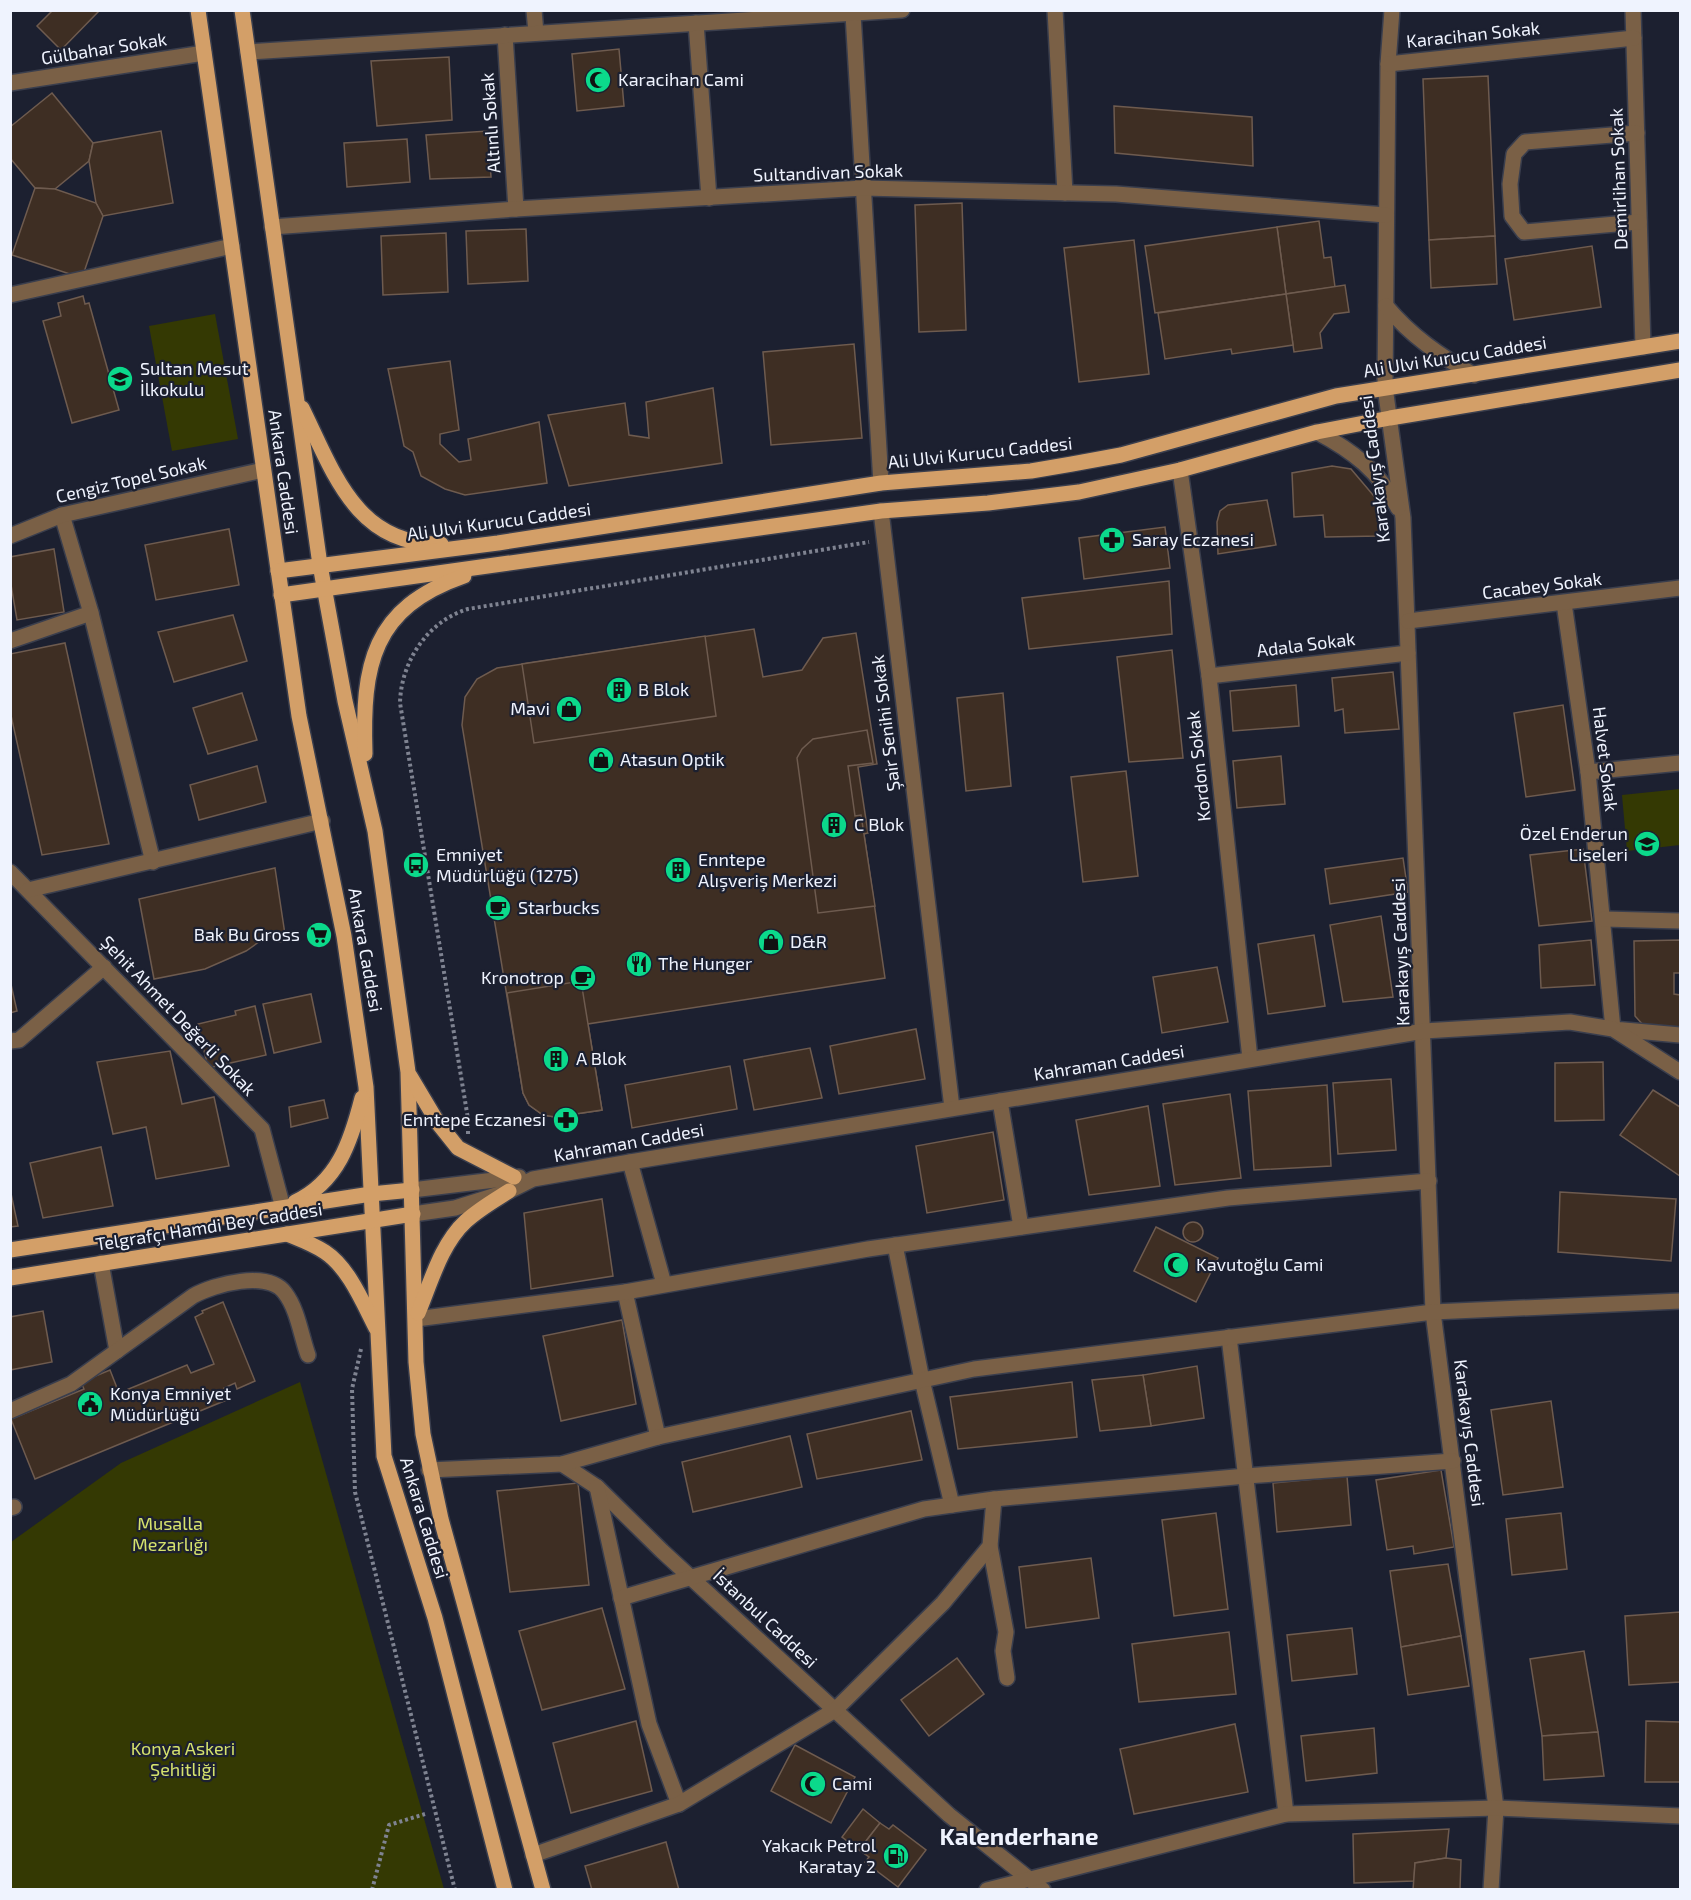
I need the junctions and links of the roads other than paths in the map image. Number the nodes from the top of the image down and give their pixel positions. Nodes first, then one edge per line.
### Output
1 (198, 10) edge
2 (242, 10) edge
3 (534, 10) edge
4 (902, 10) edge
5 (1055, 10) edge
6 (1392, 10) edge
7 (1633, 10) edge
8 (853, 14) junction
9 (702, 19) edge
10 (536, 33) junction
11 (505, 35) junction
12 (1634, 38) junction
13 (248, 52) junction
14 (204, 53) junction
15 (1388, 64) junction
16 (10, 83) edge
17 (1637, 133) junction
18 (863, 188) junction
19 (1065, 193) junction
20 (709, 198) junction
21 (516, 208) junction
22 (1386, 215) junction
23 (1640, 222) junction
24 (272, 227) junction
25 (232, 246) junction
26 (10, 295) edge
27 (1386, 306) junction
28 (1680, 341) edge
29 (1643, 347) junction
30 (1680, 370) edge
31 (1474, 375) junction
32 (1385, 387) junction
33 (296, 394) junction
34 (1390, 418) junction
35 (1317, 432) junction
36 (263, 470) junction
37 (1180, 470) junction
38 (881, 483) junction
39 (881, 512) junction
40 (62, 515) junction
41 (1403, 518) junction
42 (10, 536) edge
43 (498, 543) junction
44 (320, 565) junction
45 (494, 566) junction
46 (278, 571) junction
47 (1680, 588) edge
48 (324, 589) junction
49 (280, 595) junction
50 (1564, 603) junction
51 (91, 613) junction
52 (1408, 621) junction
53 (10, 640) edge
54 (1408, 653) junction
55 (1209, 676) junction
56 (1680, 763) edge
57 (1588, 772) junction
58 (322, 821) junction
59 (375, 831) junction
60 (153, 862) junction
61 (10, 872) edge
62 (28, 890) junction
63 (1604, 919) junction
64 (1680, 921) edge
65 (104, 967) junction
66 (1612, 1029) junction
67 (1424, 1031) junction
68 (1680, 1035) edge
69 (10, 1041) edge
70 (1251, 1059) junction
71 (408, 1072) junction
72 (1680, 1072) edge
73 (366, 1087) junction
74 (1000, 1101) junction
75 (952, 1108) junction
76 (630, 1161) junction
77 (1429, 1181) junction
78 (512, 1184) junction
79 (412, 1190) junction
80 (370, 1194) junction
81 (283, 1208) junction
82 (413, 1214) junction
83 (373, 1221) junction
84 (1021, 1227) junction
85 (287, 1234) junction
86 (896, 1245) junction
87 (10, 1250) edge
88 (101, 1263) junction
89 (10, 1278) edge
90 (664, 1284) junction
91 (625, 1292) junction
92 (1680, 1301) edge
93 (1433, 1312) junction
94 (416, 1319) junction
95 (378, 1332) junction
96 (1229, 1337) junction
97 (117, 1351) junction
98 (308, 1355) dead end
99 (922, 1380) junction
100 (10, 1411) edge
101 (657, 1437) junction
102 (1453, 1461) junction
103 (562, 1464) junction
104 (429, 1470) junction
105 (1246, 1476) junction
106 (597, 1487) junction
107 (994, 1499) junction
108 (952, 1505) junction
109 (990, 1546) junction
110 (692, 1578) junction
111 (621, 1598) junction
112 (1007, 1678) dead end
113 (835, 1710) junction
114 (679, 1804) junction
115 (1496, 1808) junction
116 (1286, 1814) junction
117 (1680, 1816) edge
118 (533, 1855) junction
119 (1029, 1879) junction
120 (505, 1890) edge
121 (543, 1890) edge
122 (987, 1890) edge
123 (1043, 1890) edge
124 (1491, 1890) edge

1 - 14 main road, Ankara Caddesi
2 - 13 main road, Ankara Caddesi
3 - 10 street
4 - 8 street
5 - 19 street
6 - 15 street, Karakayış Caddesi
7 - 12 street, Demirlihan Sokak
8 - 9 street
8 - 18 street
9 - 10 street
9 - 20 street
10 - 11 street
11 - 13 street
11 - 21 street, Altınlı Sokak
12 - 15 street, Karacihan Sokak
12 - 17 street, Demirlihan Sokak
13 - 24 main road, Ankara Caddesi
14 - 16 street, Gülbahar Sokak
14 - 25 main road, Ankara Caddesi
15 - 22 street, Karakayış Caddesi
17 - 23 street, Demirlihan Sokak
17 - 23 street
18 - 19 street, Sultandivan Sokak
18 - 20 street, Sultandivan Sokak
18 - 38 street
19 - 22 street, Sultandivan Sokak
20 - 21 street, Sultandivan Sokak
21 - 24 street, Sultandivan Sokak
22 - 27 street, Karakayış Caddesi
23 - 29 street, Demirlihan Sokak
24 - 33 main road, Ankara Caddesi
25 - 26 street
25 - 36 main road, Ankara Caddesi
27 - 31 street
27 - 32 street, Karakayış Caddesi
28 - 29 main road, Ali Ulvi Kurucu Caddesi
29 - 31 main road, Ali Ulvi Kurucu Caddesi
30 - 34 main road
31 - 32 main road, Ali Ulvi Kurucu Caddesi
32 - 34 street, Karakayış Caddesi
32 - 38 main road, Ali Ulvi Kurucu Caddesi
33 - 43 main road
33 - 44 main road, Ankara Caddesi
34 - 35 main road
34 - 41 street, Karakayış Caddesi
35 - 37 main road
35 - 41 street
36 - 40 street, Cengiz Topel Sokak
36 - 46 main road, Ankara Caddesi
37 - 39 main road
37 - 55 street, Kordon Sokak
38 - 43 main road, Ali Ulvi Kurucu Caddesi
39 - 45 main road
39 - 75 street, Şair Senihi Sokak
40 - 42 street, Cengiz Topel Sokak
40 - 51 street
41 - 52 street, Karakayış Caddesi
43 - 44 main road, Ali Ulvi Kurucu Caddesi
44 - 46 main road, Ali Ulvi Kurucu Caddesi
44 - 48 main road, Ankara Caddesi
45 - 48 main road
45 - 59 main road
46 - 49 main road, Ankara Caddesi
47 - 50 street, Cacabey Sokak
48 - 49 main road
48 - 59 main road, Ankara Caddesi
49 - 58 main road, Ankara Caddesi
50 - 52 street, Cacabey Sokak
50 - 57 street, Halvet Sokak
51 - 53 street
51 - 60 street
52 - 54 street, Karakayış Caddesi
54 - 55 street, Adala Sokak
54 - 67 street, Karakayış Caddesi
55 - 70 street, Kordon Sokak
56 - 57 street
57 - 63 street, Halvet Sokak
58 - 60 street
58 - 73 main road, Ankara Caddesi
59 - 71 main road, Ankara Caddesi
60 - 62 street
61 - 62 street, Şehit Ahmet Değerli Sokak
62 - 65 street, Şehit Ahmet Değerli Sokak
63 - 64 street
63 - 66 street, Halvet Sokak
65 - 69 street
65 - 81 street, Şehit Ahmet Değerli Sokak
66 - 67 street, Kahraman Caddesi
66 - 68 street
66 - 72 street, Kahraman Caddesi
67 - 70 street, Kahraman Caddesi
67 - 77 street, Karakayış Caddesi
70 - 74 street, Kahraman Caddesi
71 - 78 main road
71 - 79 main road, Ankara Caddesi
73 - 80 main road, Ankara Caddesi
73 - 81 main road
74 - 75 street, Kahraman Caddesi
74 - 84 street
75 - 76 street, Kahraman Caddesi
76 - 78 street, Kahraman Caddesi
76 - 90 street
77 - 84 street
77 - 93 street, Karakayış Caddesi
78 - 79 street, Kahraman Caddesi
78 - 82 street, Kahraman Caddesi
78 - 94 main road
79 - 80 main road, Telgrafçı Hamdi Bey Caddesi
79 - 82 main road, Ankara Caddesi
80 - 81 main road, Telgrafçı Hamdi Bey Caddesi
80 - 83 main road, Ankara Caddesi
81 - 87 main road, Telgrafçı Hamdi Bey Caddesi
82 - 83 main road, Telgrafçı Hamdi Bey Caddesi
82 - 94 main road, Ankara Caddesi
83 - 85 main road, Telgrafçı Hamdi Bey Caddesi
83 - 95 main road, Ankara Caddesi
84 - 86 street
85 - 88 main road, Telgrafçı Hamdi Bey Caddesi
85 - 95 main road
86 - 90 street
86 - 99 street
88 - 89 main road, Telgrafçı Hamdi Bey Caddesi
88 - 97 street
90 - 91 street
91 - 94 street
91 - 101 street
92 - 93 street
93 - 96 street
93 - 102 street, Karakayış Caddesi
94 - 104 main road, Ankara Caddesi
95 - 120 main road, Ankara Caddesi
96 - 99 street
96 - 105 street
97 - 98 street
97 - 100 street
99 - 101 street
99 - 108 street
101 - 103 street
102 - 105 street
102 - 115 street, Karakayış Caddesi
103 - 104 street
103 - 106 street, İstanbul Caddesi
104 - 118 main road, Ankara Caddesi
105 - 107 street
105 - 116 street
106 - 110 street, İstanbul Caddesi
106 - 111 street
107 - 108 street
107 - 109 street
108 - 110 street
109 - 112 street
109 - 113 street
110 - 111 street
110 - 113 street, İstanbul Caddesi
111 - 114 street
113 - 114 street
113 - 119 street, İstanbul Caddesi
114 - 118 street
115 - 116 street
115 - 117 street
115 - 124 street, Karakayış Caddesi
116 - 119 street
118 - 121 main road, Ankara Caddesi
119 - 122 street
119 - 123 street, İstanbul Caddesi

